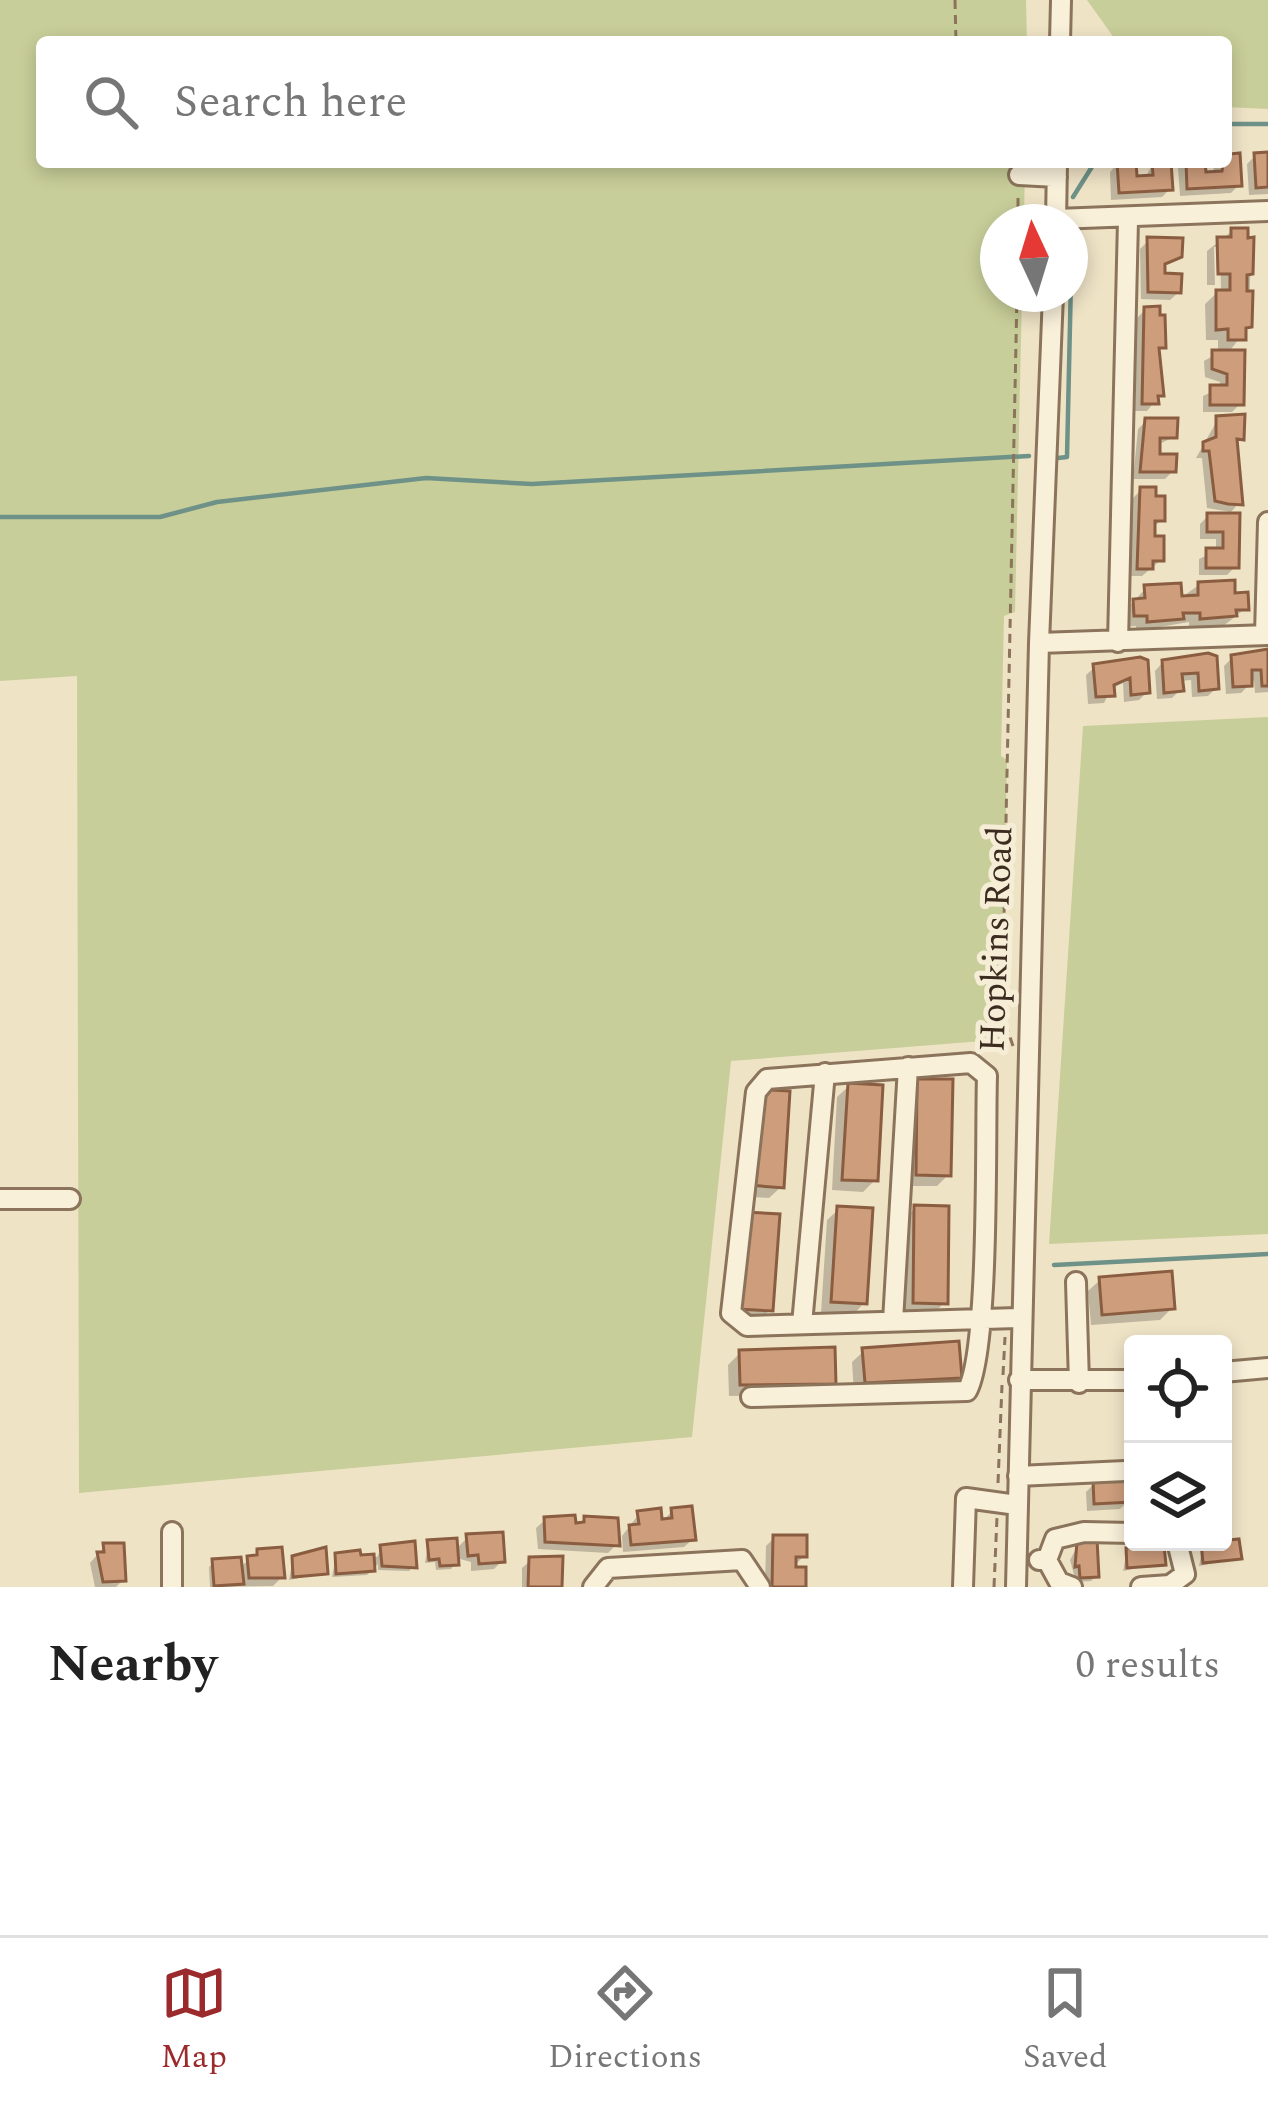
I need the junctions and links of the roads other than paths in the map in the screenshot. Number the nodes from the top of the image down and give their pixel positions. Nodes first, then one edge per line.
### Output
1 (1061, 0) edge
2 (1060, 36) edge
3 (1057, 170) edge
4 (1019, 175) dead end
5 (1056, 204) edge
6 (1268, 211) edge
7 (1088, 220) edge
8 (1128, 220) junction
9 (1052, 312) edge
10 (1268, 522) edge
11 (1267, 635) edge
12 (1118, 642) junction
13 (1039, 644) junction
14 (908, 1067) junction
15 (825, 1073) junction
16 (984, 1190) junction
17 (1023, 1191) junction
18 (0, 1199) edge
19 (70, 1199) dead end
20 (1076, 1282) dead end
21 (1013, 1318) junction
22 (978, 1319) junction
23 (893, 1321) junction
24 (802, 1324) junction
25 (1268, 1368) edge
26 (1232, 1371) edge
27 (1019, 1380) junction
28 (1124, 1381) edge
29 (1079, 1383) junction
30 (752, 1397) dead end
31 (1124, 1471) edge
32 (1018, 1476) junction
33 (1004, 1504) junction
34 (172, 1532) dead end
35 (1124, 1533) edge
36 (1179, 1551) edge
37 (1016, 1559) junction
38 (1047, 1560) junction
39 (1169, 1585) edge
40 (172, 1587) edge
41 (592, 1587) edge
42 (760, 1587) edge
43 (963, 1587) edge
44 (1016, 1587) edge
45 (1072, 1587) edge
46 (1141, 1587) edge

1 - 2 street
3 - 4 street
3 - 5 street
6 - 8 street
7 - 8 street
8 - 12 street
9 - 13 street, Hopkins Road
10 - 11 street
11 - 12 street
12 - 13 street
13 - 17 street, Hopkins Road
14 - 15 street
14 - 16 street
14 - 23 street
15 - 24 street
15 - 24 street
16 - 17 street
16 - 22 street
17 - 21 street, Hopkins Road
18 - 19 street
20 - 29 street
21 - 22 street
21 - 27 street, Hopkins Road
22 - 23 street
22 - 30 street
23 - 24 street
25 - 26 street
27 - 29 street
27 - 32 street, Hopkins Road
28 - 29 street
31 - 32 street
32 - 33 street, Hopkins Road
33 - 37 street, Hopkins Road
33 - 43 street
34 - 40 street
35 - 38 street
36 - 39 street
37 - 38 street
37 - 44 street, Hopkins Road
38 - 45 street
39 - 46 street
41 - 42 street

